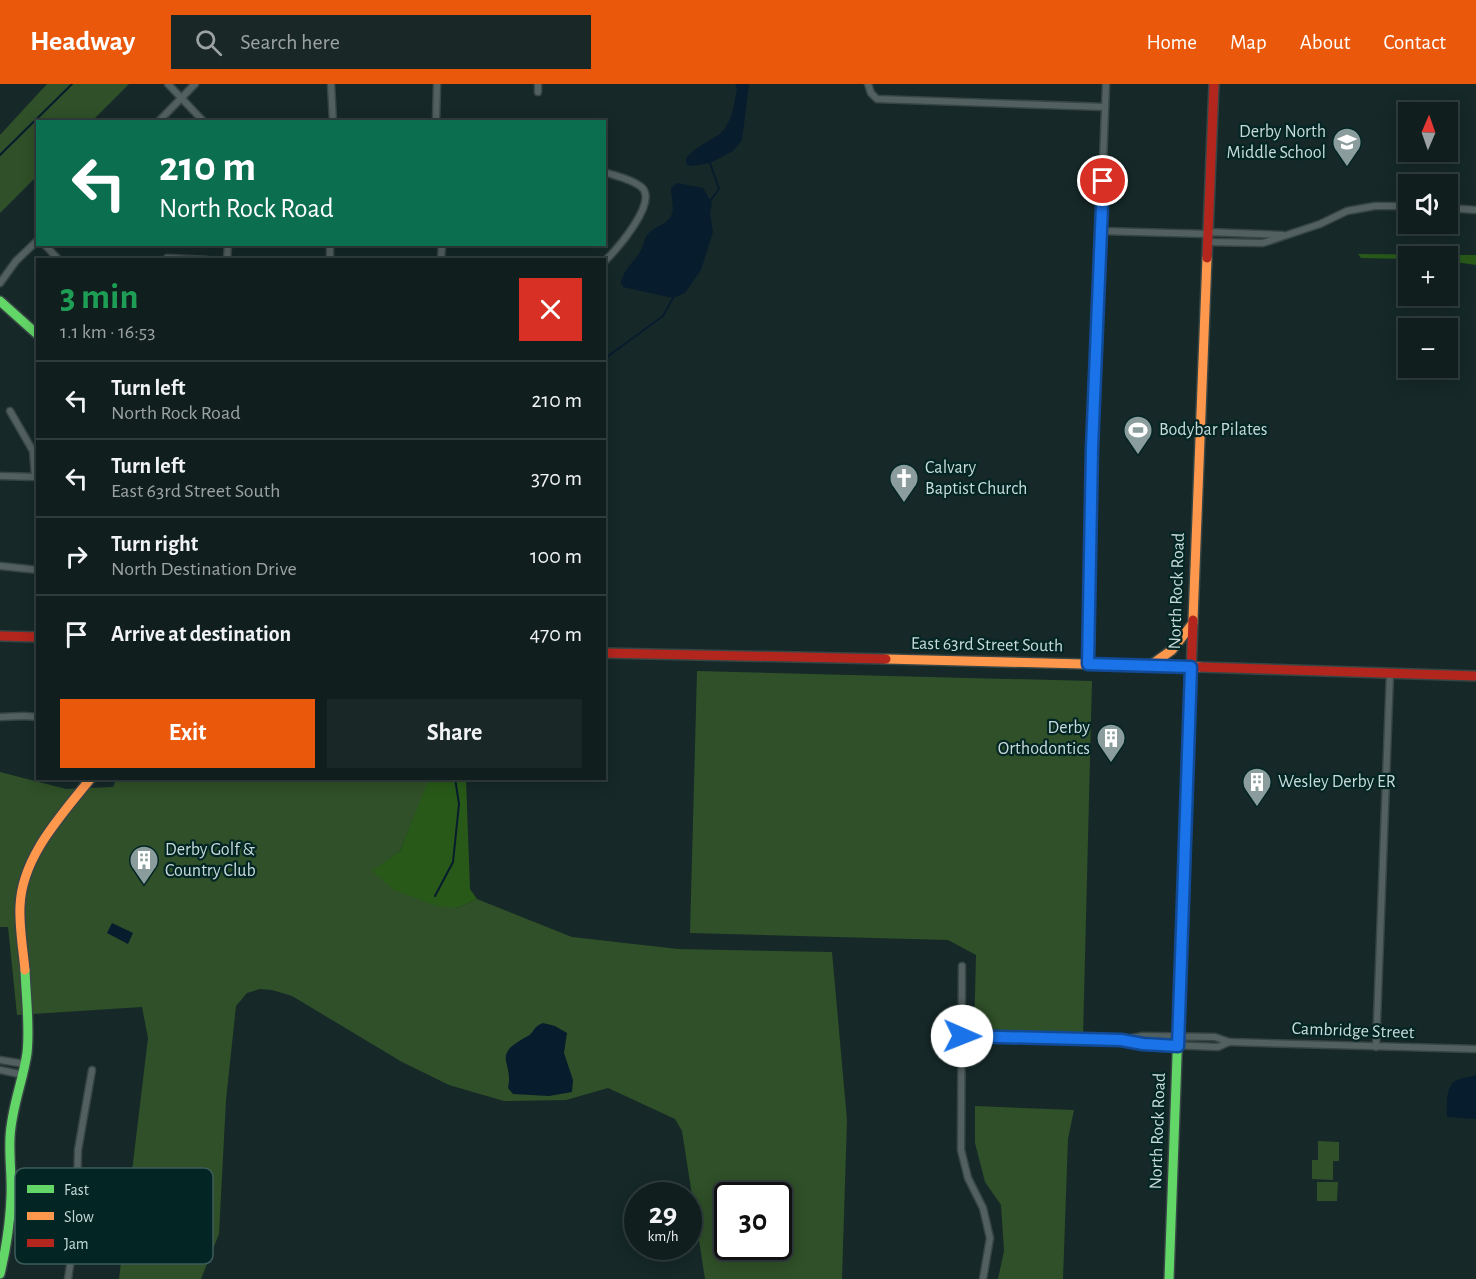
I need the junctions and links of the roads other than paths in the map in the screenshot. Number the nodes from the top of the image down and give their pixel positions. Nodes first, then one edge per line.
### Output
1 (168, 84) edge
2 (195, 84) edge
3 (331, 84) edge
4 (437, 84) edge
5 (538, 84) edge
6 (868, 84) edge
7 (1106, 84) edge
8 (1214, 84) edge
9 (538, 92) dead end
10 (181, 98) junction
11 (1105, 107) junction
12 (160, 120) edge
13 (202, 120) edge
14 (333, 120) edge
15 (436, 120) edge
16 (606, 173) edge
17 (1398, 206) edge
18 (1458, 209) edge
19 (1476, 210) edge
20 (1101, 231) junction
21 (1208, 236) junction
22 (36, 242) edge
23 (46, 246) edge
24 (57, 258) edge
25 (606, 260) edge
26 (0, 283) edge
27 (0, 301) edge
28 (36, 333) edge
29 (10, 411) dead end
30 (0, 476) edge
31 (36, 477) edge
32 (0, 566) edge
33 (36, 570) edge
34 (1192, 623) junction
35 (0, 636) edge
36 (36, 638) edge
37 (606, 653) edge
38 (1088, 664) junction
39 (1151, 665) junction
40 (1191, 667) junction
41 (1390, 674) junction
42 (1476, 676) edge
43 (0, 717) edge
44 (36, 717) edge
45 (89, 780) edge
46 (962, 966) dead end
47 (962, 1036) junction
48 (1178, 1042) junction
49 (1376, 1047) junction
50 (1476, 1049) edge
51 (0, 1060) edge
52 (25, 1064) junction
53 (0, 1070) edge
54 (92, 1070) dead end
55 (24, 1075) junction
56 (77, 1168) edge
57 (15, 1212) edge
58 (10, 1213) junction
59 (15, 1214) edge
60 (2, 1262) edge
61 (70, 1264) edge
62 (0, 1273) edge
63 (68, 1279) edge
64 (983, 1279) edge
65 (1169, 1279) edge

1 - 10 street
2 - 10 street
3 - 14 street
4 - 15 street
5 - 9 street
6 - 11 street
7 - 11 street
8 - 21 main road, North Rock Road
10 - 12 street
10 - 13 street
11 - 20 street
16 - 25 street
17 - 21 street
18 - 19 street
20 - 21 street
20 - 38 street
21 - 34 main road, North Rock Road
22 - 26 street
23 - 24 street
27 - 28 main road
29 - 31 street
30 - 31 street
32 - 33 street
34 - 39 main road
34 - 40 main road, North Rock Road
35 - 36 main road
37 - 38 main road, East 63rd Street South
38 - 39 main road, East 63rd Street South
39 - 40 main road, East 63rd Street South
40 - 41 main road, East 63rd Street South
40 - 48 main road, North Rock Road
41 - 42 main road, East 63rd Street South
41 - 49 street
43 - 44 street
45 - 52 main road
46 - 47 street
47 - 48 street, Cambridge Street
47 - 64 street
48 - 49 street, Cambridge Street
48 - 65 main road, North Rock Road
49 - 50 street, Cambridge Street
51 - 52 street
52 - 55 main road
53 - 55 street
54 - 56 street
55 - 58 main road
57 - 58 street
58 - 59 street
58 - 60 main road
60 - 62 main road
61 - 63 street

